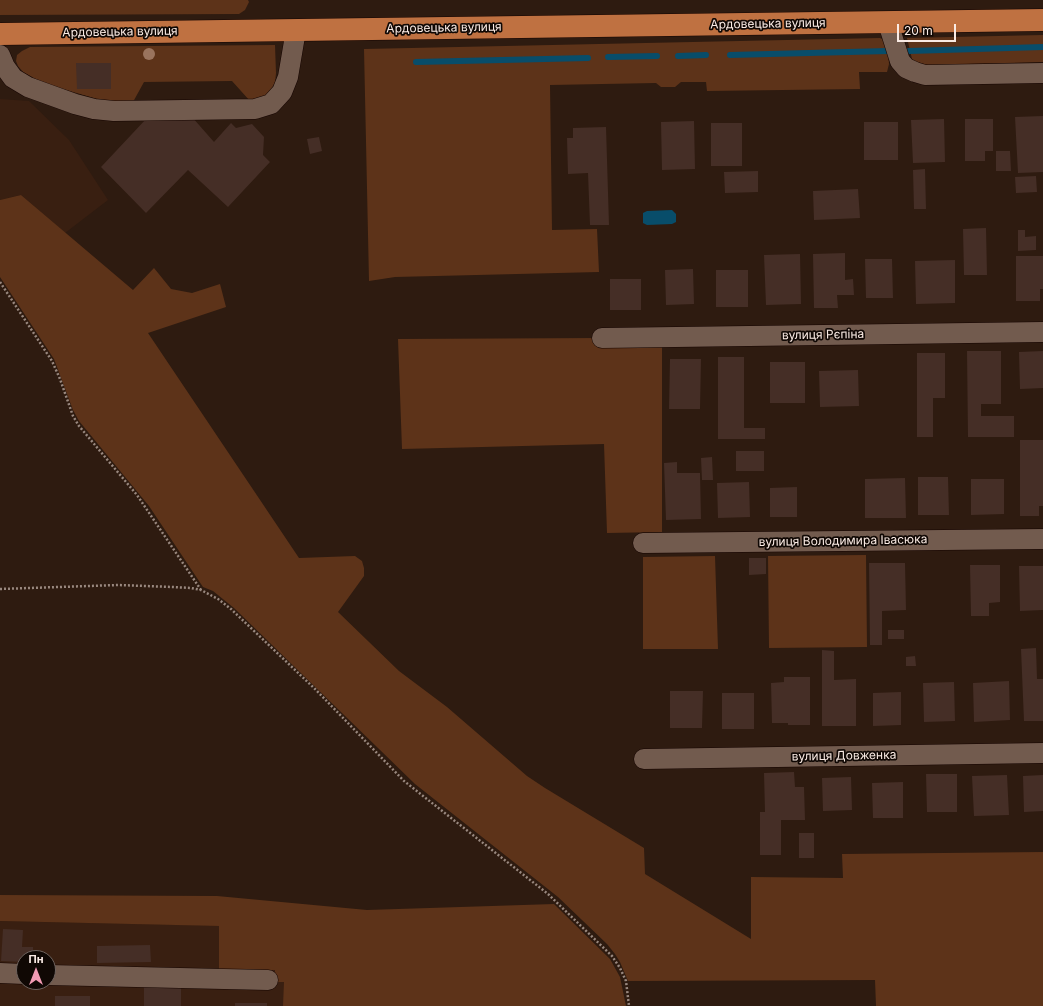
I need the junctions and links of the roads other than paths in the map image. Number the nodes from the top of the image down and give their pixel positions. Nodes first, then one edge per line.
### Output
1 (1043, 20) edge
2 (888, 23) junction
3 (296, 30) junction
4 (0, 34) edge
5 (0, 56) edge
6 (1043, 72) edge
7 (1043, 332) edge
8 (602, 338) dead end
9 (1043, 539) edge
10 (643, 544) dead end
11 (1043, 753) edge
12 (644, 758) dead end
13 (0, 974) edge
14 (16, 974) edge
15 (56, 975) edge
16 (268, 980) dead end

1 - 2 highway, Ардовецька вулиця
2 - 3 highway, Ардовецька вулиця
2 - 6 street
3 - 4 highway, Ардовецька вулиця
3 - 5 street
7 - 8 street, вулиця Рєпіна
9 - 10 street, вулиця Володимира Івасюка
11 - 12 street, вулиця Довженка
13 - 14 street
15 - 16 street

